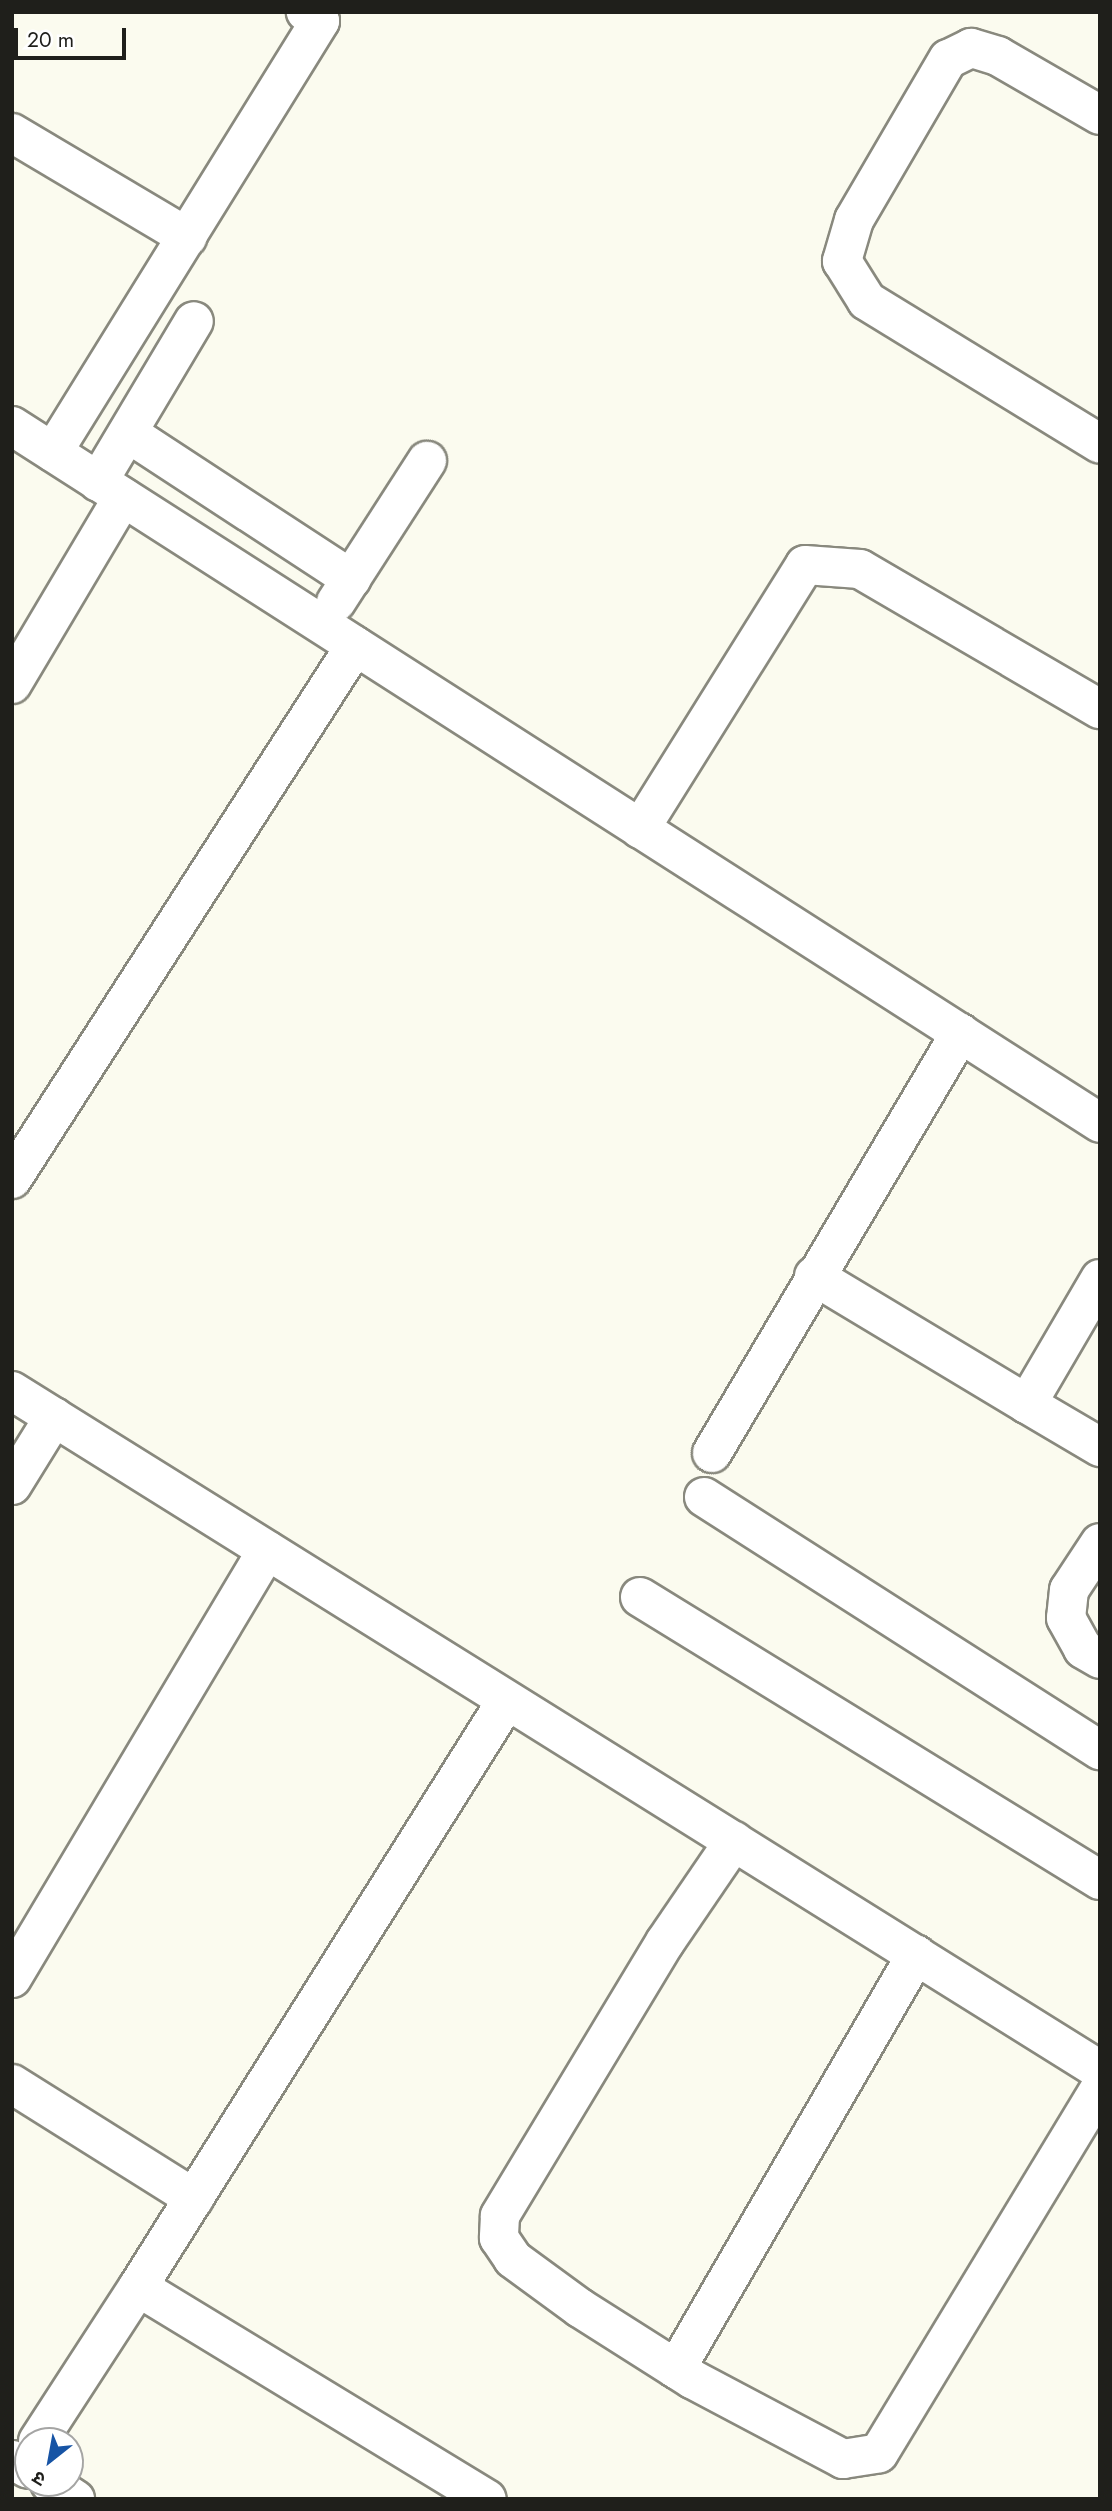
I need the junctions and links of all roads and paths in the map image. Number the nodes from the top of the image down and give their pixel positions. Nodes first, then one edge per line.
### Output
1 (317, 15) edge
2 (1100, 115) edge
3 (12, 133) edge
4 (187, 237) junction
5 (194, 321) dead end
6 (12, 426) edge
7 (128, 432) junction
8 (1100, 444) edge
9 (53, 452) junction
10 (427, 461) dead end
11 (111, 489) junction
12 (351, 579) junction
13 (322, 624) junction
14 (355, 646) junction
15 (12, 684) edge
16 (1100, 709) edge
17 (640, 829) junction
18 (960, 1033) junction
19 (1100, 1123) edge
20 (12, 1179) edge
21 (814, 1276) junction
22 (1100, 1279) edge
23 (12, 1391) edge
24 (1027, 1404) junction
25 (54, 1417) junction
26 (1100, 1447) edge
27 (712, 1452) dead end
28 (12, 1485) edge
29 (704, 1497) dead end
30 (1100, 1543) edge
31 (267, 1550) junction
32 (640, 1597) dead end
33 (1100, 1660) edge
34 (507, 1700) junction
35 (1100, 1750) edge
36 (734, 1842) junction
37 (1100, 1880) edge
38 (916, 1955) junction
39 (12, 1978) edge
40 (1100, 2070) edge
41 (12, 2084) edge
42 (1100, 2088) edge
43 (194, 2198) junction
44 (138, 2287) junction
45 (676, 2369) junction
46 (52, 2427) edge
47 (486, 2499) edge

1 - 4 street
2 - 8 street
3 - 4 street
4 - 9 street
5 - 7 street
6 - 9 street
7 - 11 street
7 - 12 street
9 - 11 street
10 - 12 street
11 - 13 street
11 - 15 street
12 - 13 street
13 - 14 street
14 - 17 street
14 - 20 street
16 - 17 street
17 - 18 street
18 - 19 street
18 - 21 street
21 - 24 street
21 - 27 street
22 - 24 street
23 - 25 street
24 - 26 street
25 - 28 street
25 - 31 street
29 - 35 street
30 - 33 street
31 - 34 street
31 - 39 street
32 - 37 street
34 - 36 street
34 - 43 street
36 - 38 street
36 - 45 street
38 - 40 street
38 - 45 street
41 - 43 street
42 - 45 street
43 - 44 street
44 - 46 street
44 - 47 street

